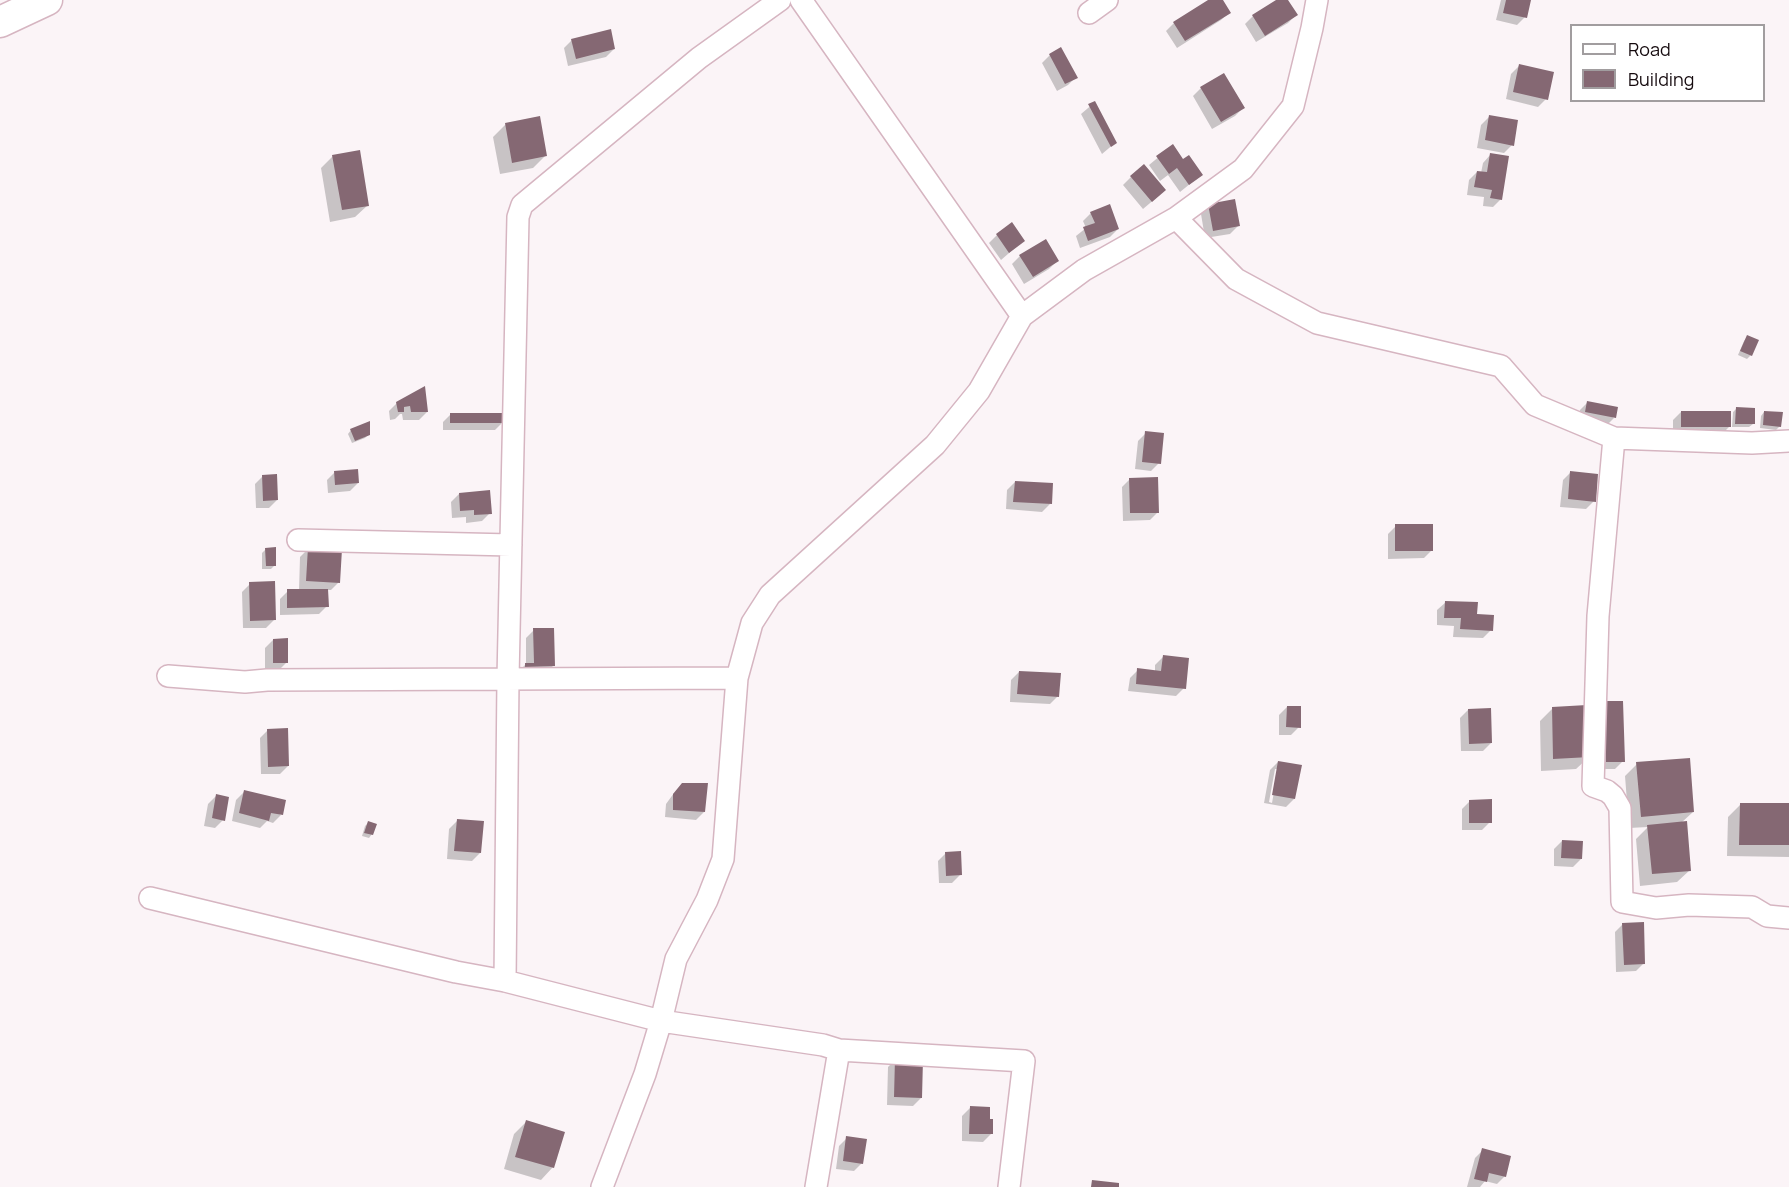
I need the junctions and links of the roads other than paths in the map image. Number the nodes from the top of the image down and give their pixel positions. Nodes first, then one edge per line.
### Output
1 (47, 0) edge
2 (780, 0) edge
3 (801, 0) edge
4 (1107, 0) edge
5 (1317, 0) edge
6 (1089, 13) dead end
7 (0, 22) edge
8 (1176, 218) junction
9 (1022, 316) junction
10 (1614, 438) junction
11 (1789, 441) edge
12 (298, 540) dead end
13 (511, 545) junction
14 (168, 676) dead end
15 (508, 678) junction
16 (737, 678) junction
17 (150, 898) dead end
18 (1789, 918) edge
19 (505, 981) junction
20 (661, 1021) junction
21 (839, 1050) junction
22 (602, 1187) edge
23 (816, 1187) edge
24 (1010, 1187) edge

1 - 7 highway
2 - 13 street
3 - 9 street
4 - 6 street
5 - 8 street
8 - 9 street
8 - 10 street
9 - 16 street
10 - 11 street
10 - 18 street
12 - 13 street
13 - 15 street
14 - 15 street
15 - 16 street
15 - 19 street
16 - 20 street
17 - 19 street
19 - 20 street
20 - 21 street
20 - 22 street
21 - 23 street
21 - 24 street

